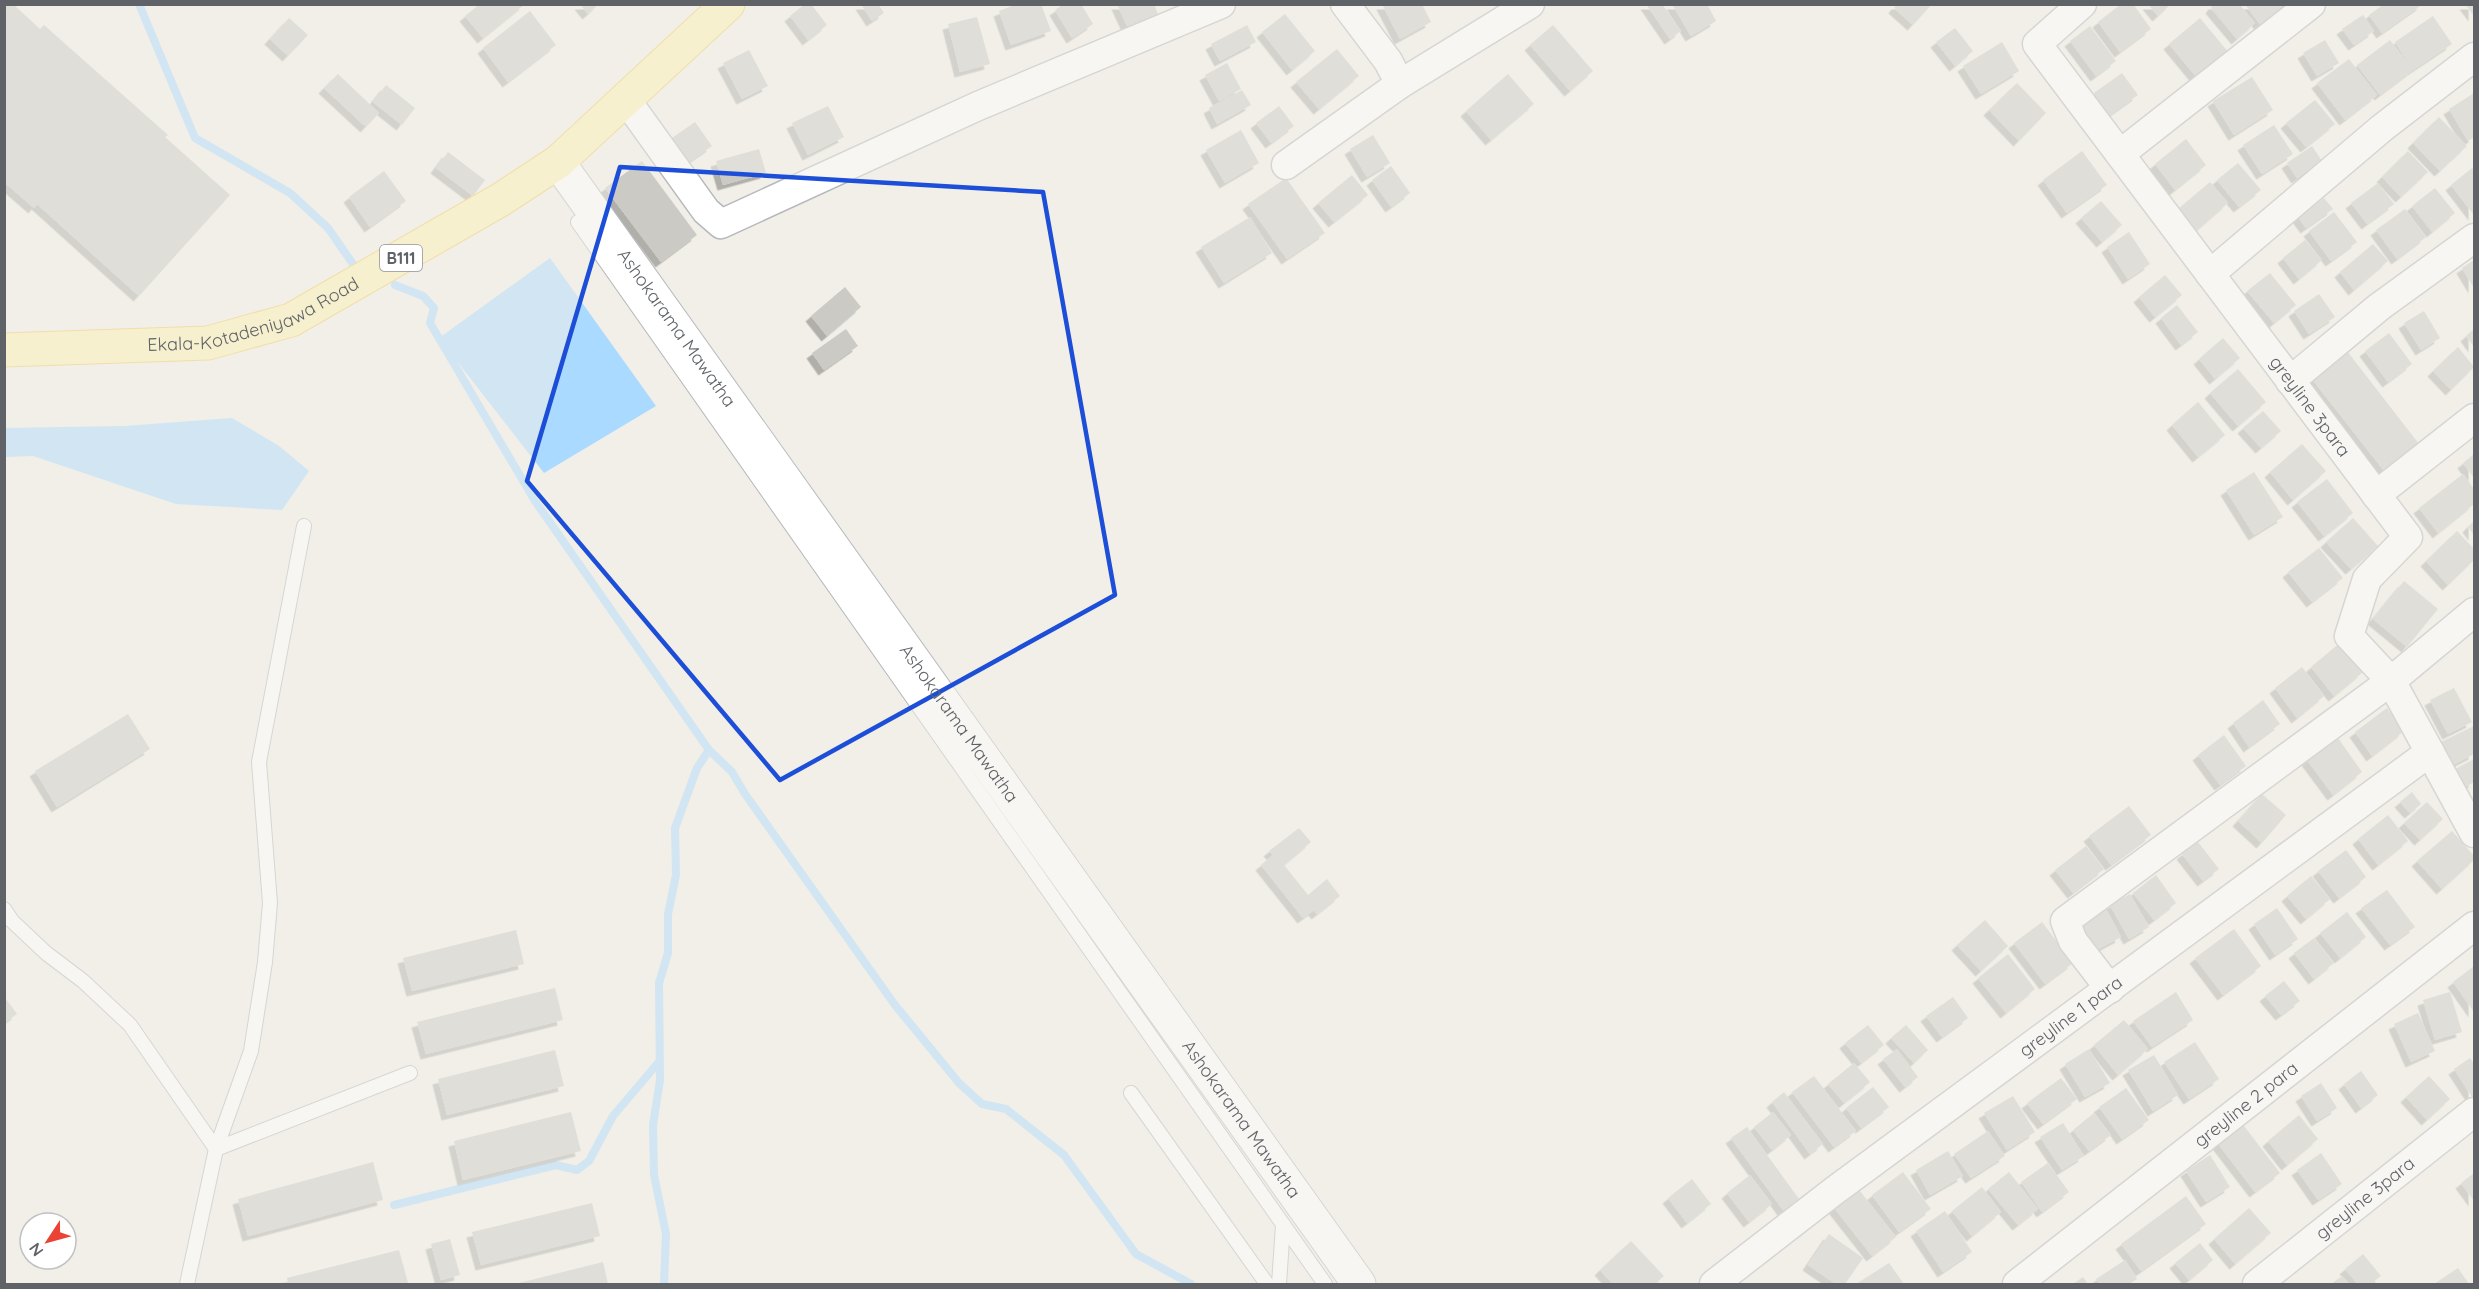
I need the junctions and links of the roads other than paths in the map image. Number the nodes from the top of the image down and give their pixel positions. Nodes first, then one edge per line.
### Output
1 (728, 4) edge
2 (1221, 4) edge
3 (1345, 4) edge
4 (1530, 4) edge
5 (2082, 4) edge
6 (2312, 4) edge
7 (2475, 57) edge
8 (1400, 84) junction
9 (627, 101) junction
10 (2120, 154) junction
11 (558, 162) junction
12 (1286, 165) dead end
13 (578, 222) dead end
14 (2475, 238) edge
15 (2210, 274) junction
16 (4, 350) edge
17 (2290, 381) junction
18 (2475, 418) edge
19 (2376, 495) junction
20 (304, 526) dead end
21 (2475, 612) edge
22 (2391, 681) junction
23 (2430, 752) junction
24 (2472, 821) edge
25 (4, 909) edge
26 (2475, 926) edge
27 (2110, 989) junction
28 (410, 1073) dead end
29 (1131, 1093) dead end
30 (2475, 1112) edge
31 (216, 1149) junction
32 (1283, 1226) junction
33 (187, 1284) edge
34 (1267, 1284) edge
35 (1279, 1284) edge
36 (1325, 1284) edge
37 (1359, 1284) edge
38 (1714, 1284) edge
39 (2017, 1284) edge
40 (2257, 1284) edge

1 - 9 main road, Ekala-Kotadeniyawa Road / B111
2 - 9 street
3 - 8 street
4 - 8 street
5 - 10 street, greyline 3para
6 - 10 street
7 - 15 street
8 - 12 street
9 - 11 main road, Ekala-Kotadeniyawa Road / B111
10 - 15 street, greyline 3para
11 - 16 main road, Ekala-Kotadeniyawa Road / B111
11 - 37 street, Ashokarama Mawatha
13 - 32 lane
14 - 17 street
15 - 17 street, greyline 3para
17 - 19 street, greyline 3para
18 - 19 street
19 - 22 street, greyline 3para
20 - 31 lane
21 - 22 street
22 - 23 street, greyline 3para
22 - 27 street
23 - 24 street, greyline 3para
23 - 27 street, greyline 1 para
25 - 31 lane
26 - 39 street, greyline 2 para
27 - 38 street, greyline 1 para
28 - 31 lane
29 - 34 lane
30 - 40 street, greyline 3para
31 - 33 lane
32 - 35 lane
32 - 36 lane

